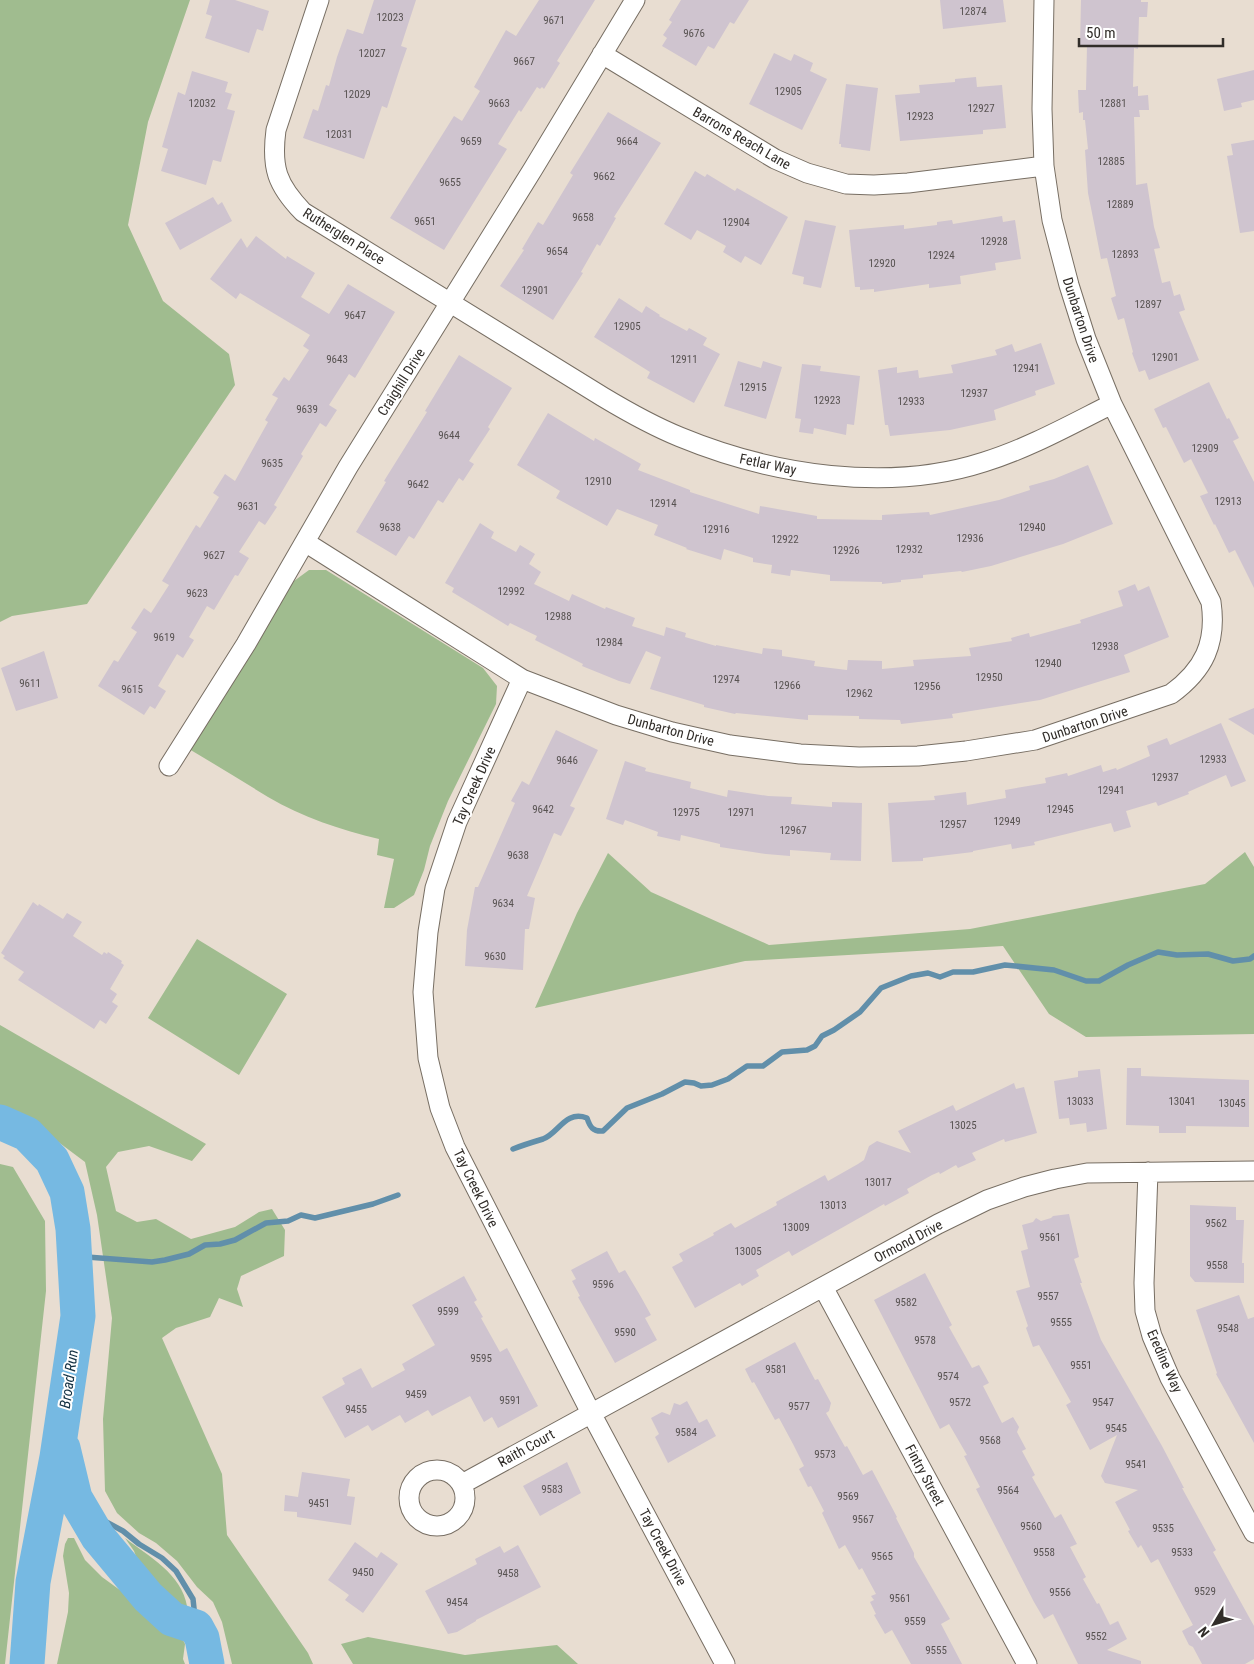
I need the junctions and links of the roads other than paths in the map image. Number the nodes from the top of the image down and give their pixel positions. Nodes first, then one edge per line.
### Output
1 (319, 0) edge
2 (635, 0) edge
3 (1044, 0) edge
4 (602, 54) junction
5 (1044, 166) junction
6 (450, 302) junction
7 (1112, 404) junction
8 (305, 542) junction
9 (522, 679) junction
10 (169, 766) dead end
11 (1254, 1171) edge
12 (1148, 1172) junction
13 (823, 1287) junction
14 (591, 1413) junction
15 (462, 1484) dead end
16 (1254, 1533) edge
17 (725, 1664) edge
18 (1027, 1664) edge

1 - 6 street, Rutherglen Place
2 - 4 street, Craighill Drive
3 - 5 street, Dunbarton Drive
4 - 5 street, Barrons Reach Lane
4 - 6 street, Craighill Drive
5 - 7 street, Dunbarton Drive
6 - 7 street, Fetlar Way
6 - 8 street, Craighill Drive
7 - 9 street, Dunbarton Drive
8 - 9 street, Dunbarton Drive
8 - 10 street, Craighill Drive
9 - 14 street, Tay Creek Drive
11 - 12 street, Ormond Drive
12 - 13 street, Ormond Drive
12 - 16 street, Eredine Way
13 - 14 street, Ormond Drive
13 - 18 street, Fintry Street
14 - 15 street, Raith Court
14 - 17 street, Tay Creek Drive

